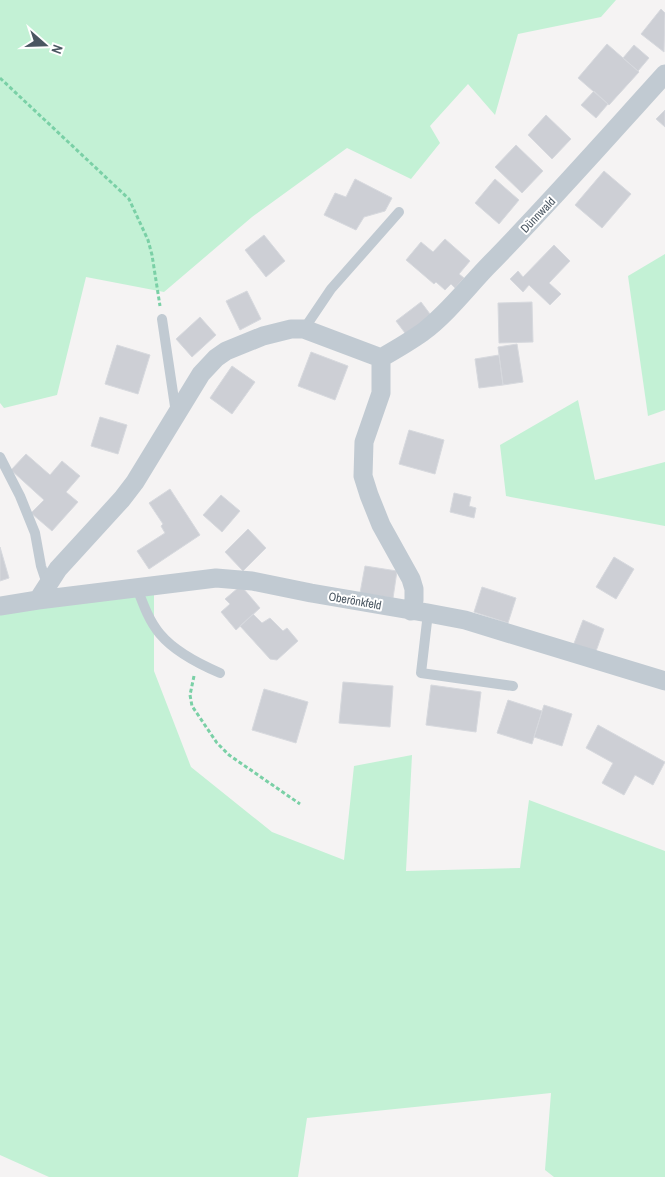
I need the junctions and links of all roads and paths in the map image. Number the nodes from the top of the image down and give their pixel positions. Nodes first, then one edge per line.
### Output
1 (665, 74) edge
2 (0, 78) edge
3 (398, 212) dead end
4 (162, 319) joint
5 (304, 329) junction
6 (381, 358) junction
7 (176, 414) junction
8 (0, 457) edge
9 (137, 588) junction
10 (43, 592) junction
11 (0, 606) edge
12 (420, 612) junction
13 (197, 663) junction
14 (220, 673) dead end
15 (665, 680) edge
16 (513, 686) dead end
17 (300, 804) dead end

1 - 6 street, Dünnwald
2 - 4 path
3 - 5 lane
4 - 7 lane
5 - 6 street
5 - 7 street
6 - 12 street
7 - 10 street
8 - 10 lane
9 - 10 street, Oberönkfeld
9 - 12 street, Oberönkfeld
9 - 13 lane
10 - 11 street, Oberönkfeld
12 - 15 street, Oberönkfeld
12 - 16 lane
13 - 14 lane
13 - 17 path

